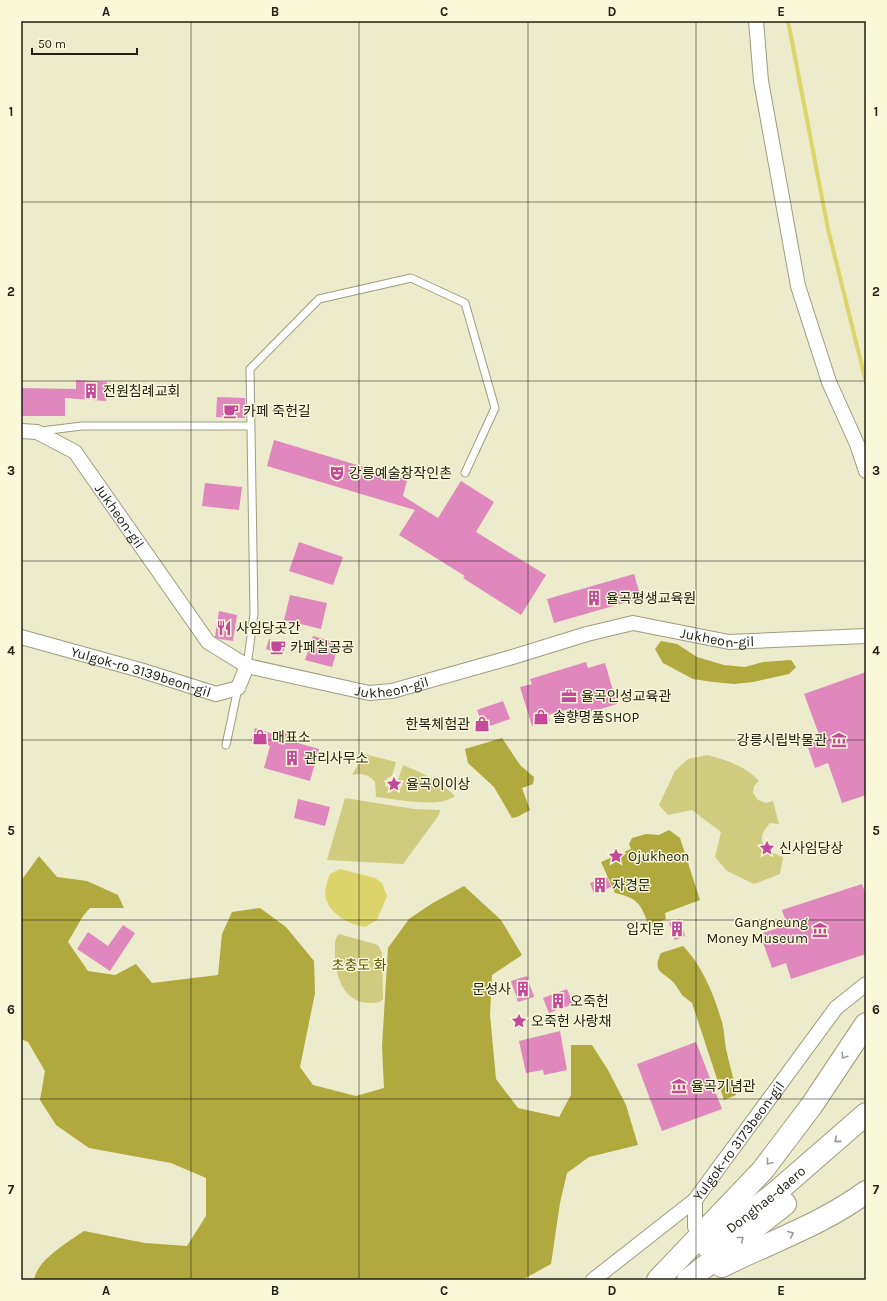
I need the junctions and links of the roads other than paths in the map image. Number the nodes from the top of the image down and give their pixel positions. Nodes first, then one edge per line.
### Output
1 (756, 21) edge
2 (251, 426) junction
3 (21, 431) edge
4 (37, 432) junction
5 (465, 472) dead end
6 (866, 472) edge
7 (866, 636) edge
8 (21, 637) edge
9 (247, 666) junction
10 (238, 688) junction
11 (226, 745) dead end
12 (866, 984) edge
13 (866, 1024) edge
14 (866, 1114) edge
15 (866, 1133) edge
16 (866, 1192) edge
17 (695, 1200) junction
18 (695, 1226) dead end
19 (593, 1280) edge
20 (658, 1280) edge
21 (662, 1280) edge
22 (688, 1280) edge
23 (692, 1280) edge

1 - 6 street
2 - 4 lane
2 - 5 lane
2 - 9 lane
3 - 4 street, Jukheon-gil
4 - 9 street, Jukheon-gil
7 - 9 street, Jukheon-gil
8 - 10 street, Yulgok-ro 3139beon-gil
9 - 10 street
10 - 11 lane
12 - 17 street, Yulgok-ro 3173beon-gil
13 -> 20 main road
14 -> 21 main road, Donghae-daero
22 -> 15 main road, Donghae-daero
23 -> 16 main road
17 - 18 street
17 - 19 street, Yulgok-ro 3173beon-gil

